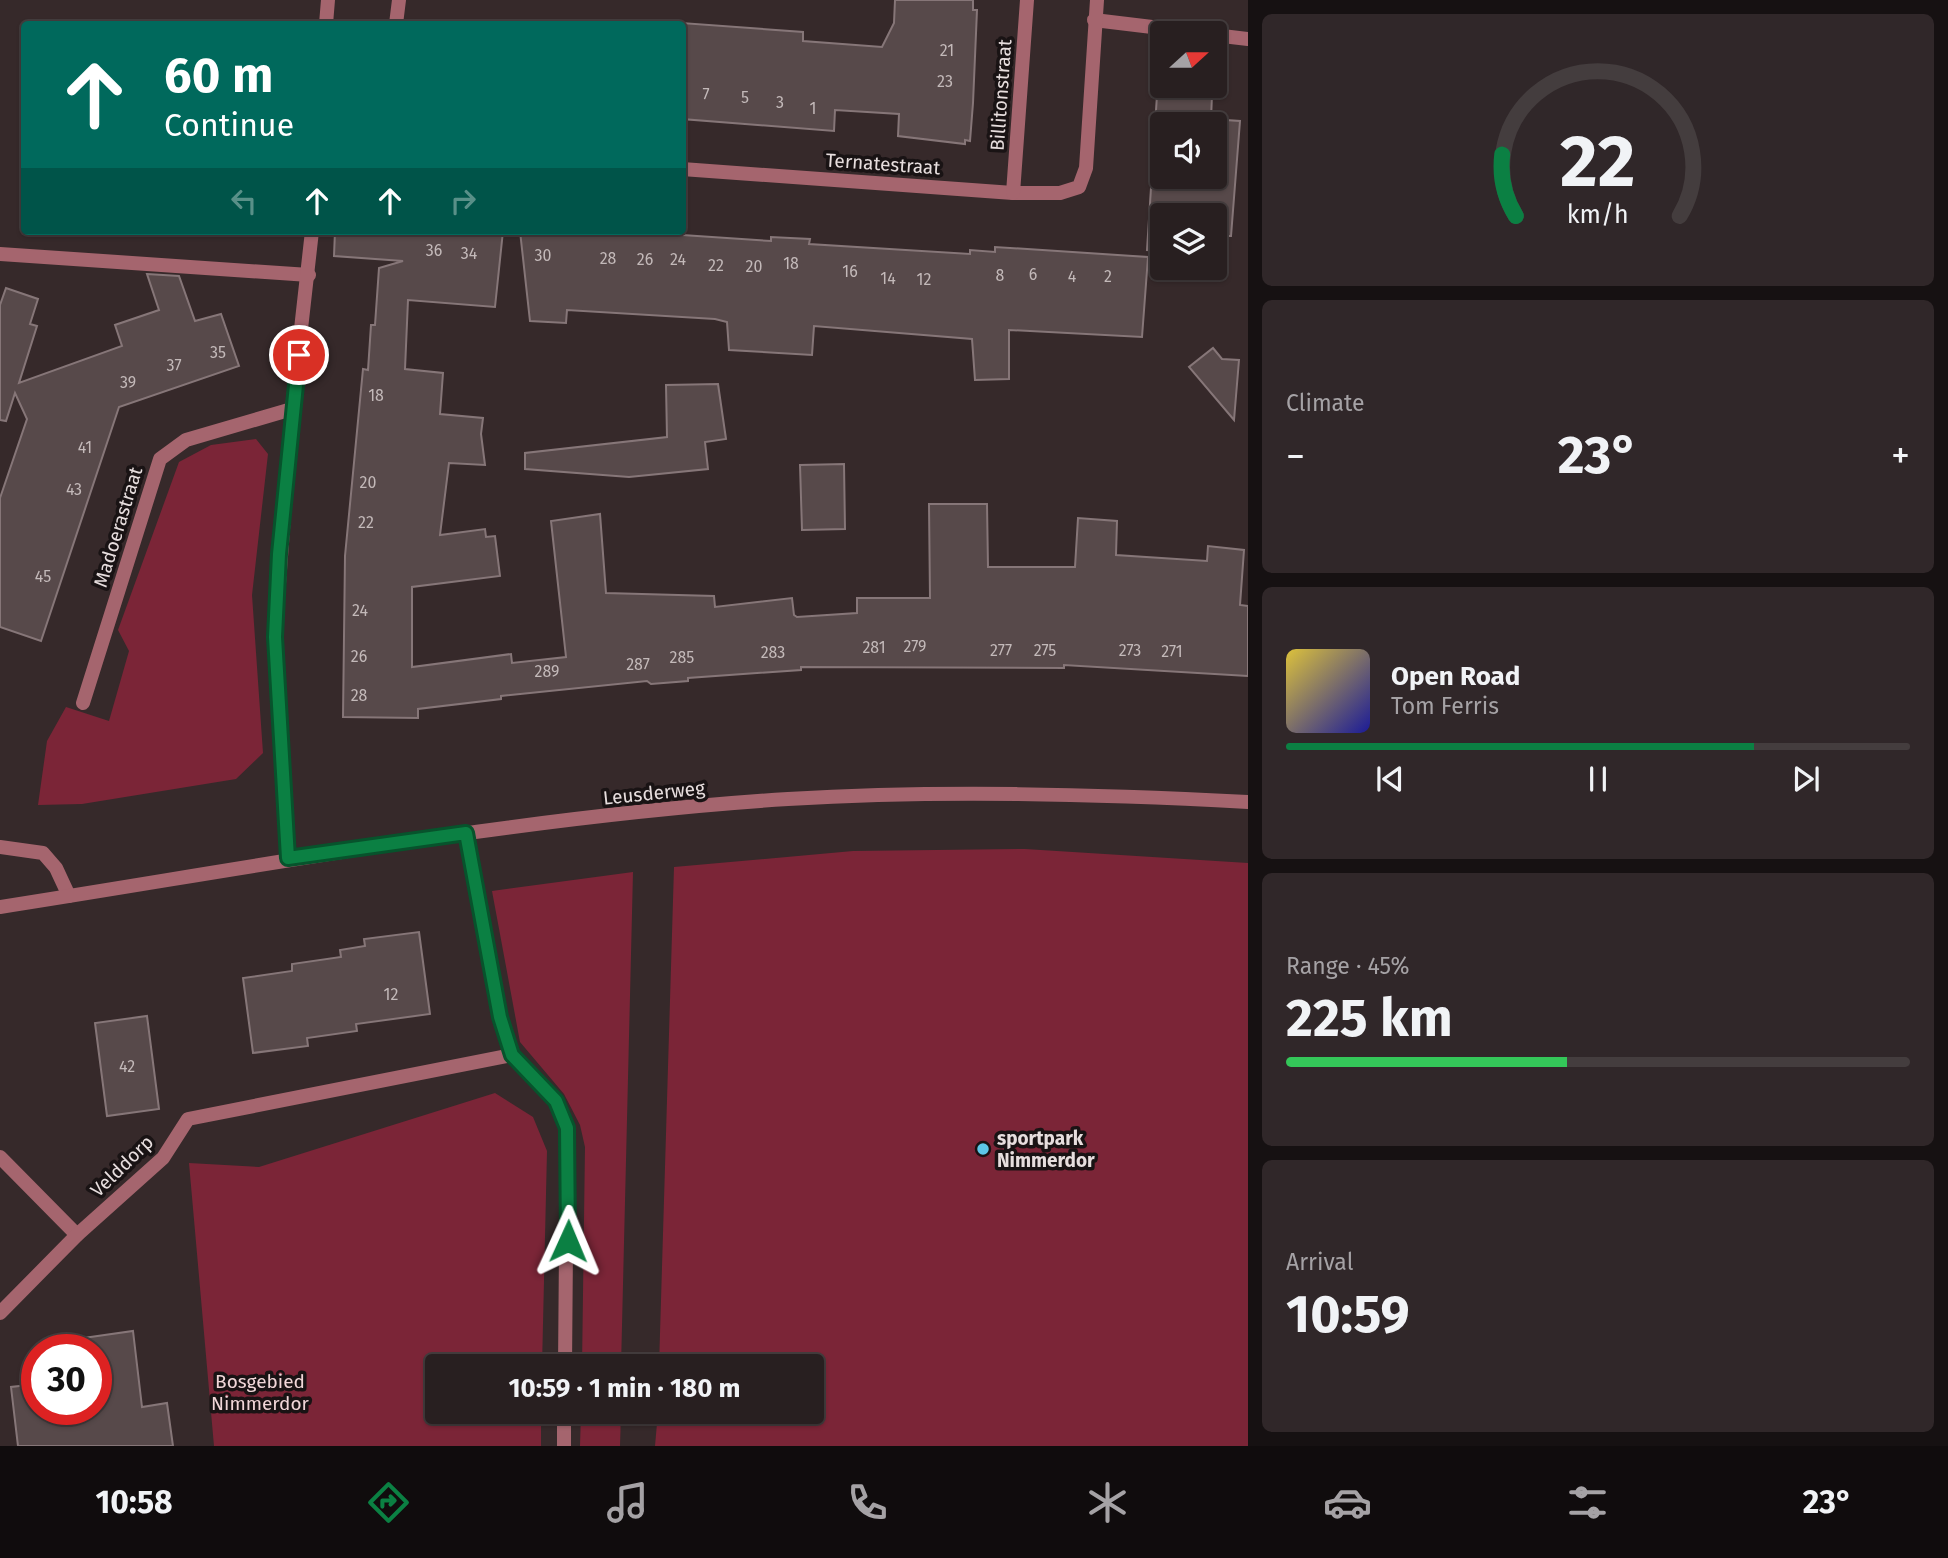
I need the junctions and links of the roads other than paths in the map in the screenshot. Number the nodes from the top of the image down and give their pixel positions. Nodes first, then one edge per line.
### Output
1 (328, 0) edge
2 (398, 0) edge
3 (1027, 0) edge
4 (1097, 0) edge
5 (1094, 20) junction
6 (326, 21) edge
7 (396, 21) edge
8 (1150, 27) edge
9 (1227, 37) edge
10 (1248, 39) edge
11 (686, 169) edge
12 (1013, 193) junction
13 (312, 235) edge
14 (0, 254) edge
15 (309, 275) junction
16 (292, 409) junction
17 (83, 703) dead end
18 (1248, 802) edge
19 (466, 833) junction
20 (0, 847) edge
21 (288, 858) junction
22 (69, 896) junction
23 (0, 906) edge
24 (512, 1055) junction
25 (0, 1157) edge
26 (77, 1235) junction
27 (0, 1313) edge
28 (565, 1354) edge
29 (565, 1424) edge
30 (564, 1446) edge

1 - 6 street
2 - 7 street
3 - 12 street, Billitonstraat
4 - 5 street
5 - 8 street
5 - 12 street, Ternatestraat
9 - 10 street
11 - 12 street, Ternatestraat
13 - 15 street
14 - 15 street
15 - 16 street
16 - 17 street, Madoerastraat
16 - 21 street
18 - 19 street, Leusderweg
19 - 21 street, Leusderweg
19 - 24 street
20 - 22 street
21 - 22 street, Leusderweg
22 - 23 street, Leusderweg
24 - 26 street, Velddorp
24 - 28 street
25 - 26 street
26 - 27 street, Velddorp
29 - 30 street

